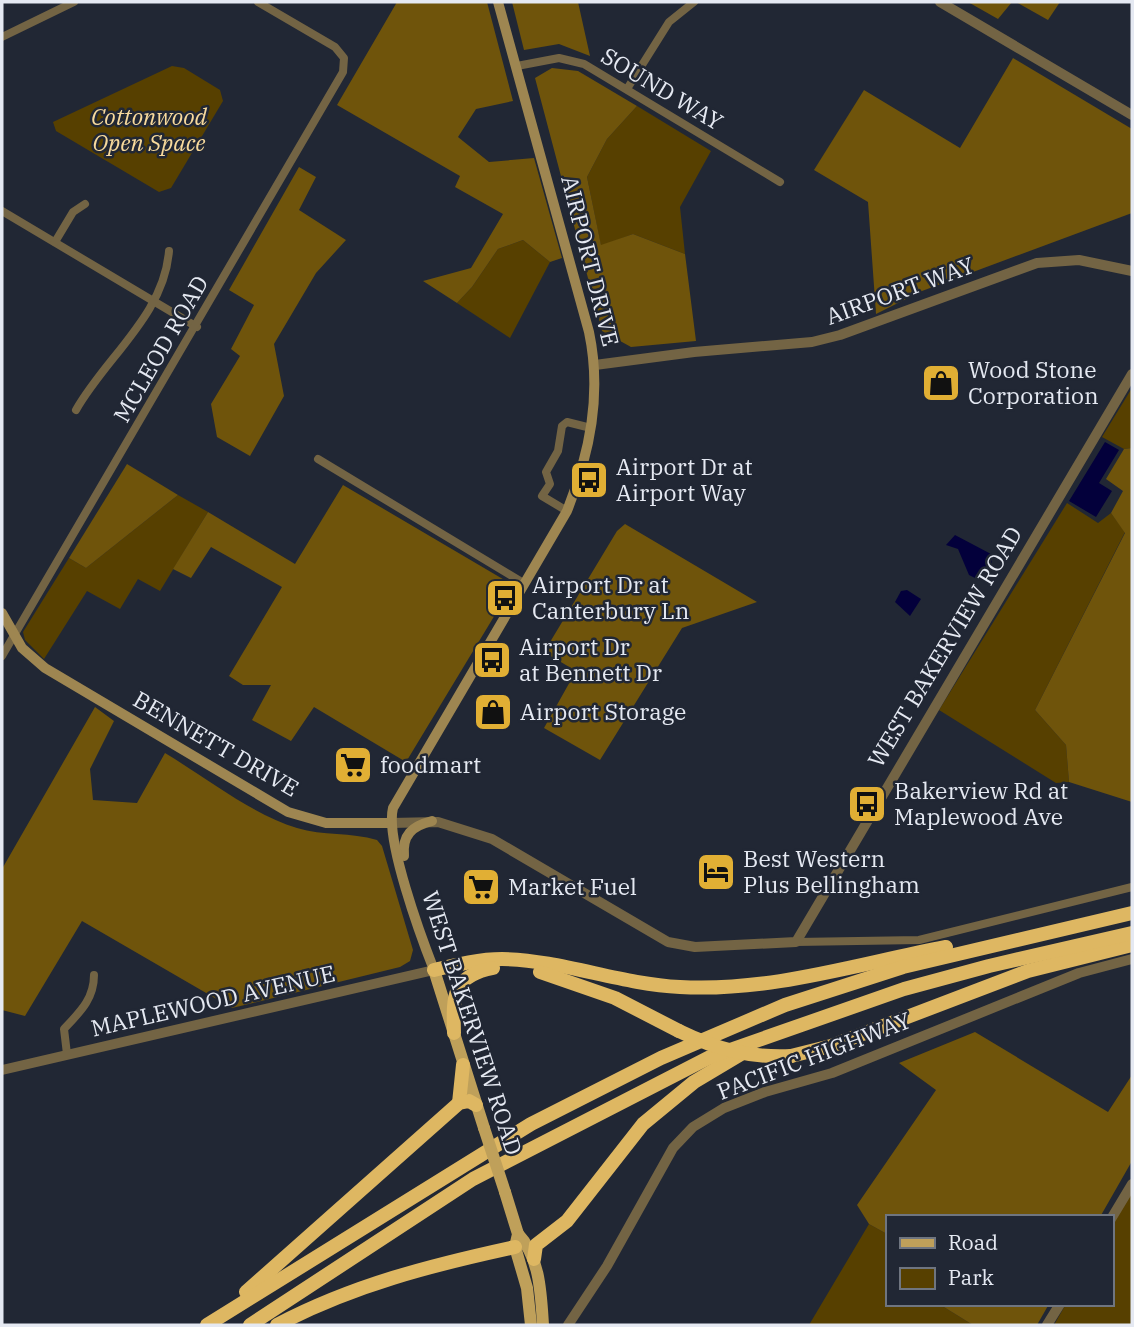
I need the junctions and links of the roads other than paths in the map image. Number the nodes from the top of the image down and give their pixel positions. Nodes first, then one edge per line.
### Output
1 (74, 2) edge
2 (258, 2) edge
3 (498, 2) edge
4 (694, 2) edge
5 (940, 2) edge
6 (2, 37) edge
7 (517, 66) junction
8 (627, 89) junction
9 (1132, 115) edge
10 (780, 182) dead end
11 (85, 204) dead end
12 (2, 211) edge
13 (55, 242) junction
14 (169, 251) dead end
15 (1132, 271) edge
16 (154, 300) junction
17 (197, 327) junction
18 (595, 365) junction
19 (1132, 374) edge
20 (76, 410) dead end
21 (591, 428) junction
22 (318, 459) dead end
23 (567, 511) junction
24 (525, 584) junction
25 (2, 612) edge
26 (13, 635) junction
27 (2, 656) edge
28 (401, 791) junction
29 (432, 821) junction
30 (391, 823) junction
31 (364, 824) junction
32 (406, 887) junction
33 (1132, 887) edge
34 (1132, 912) edge
35 (1067, 927) junction
36 (1132, 933) edge
37 (796, 942) junction
38 (1132, 945) edge
39 (1132, 959) edge
40 (493, 968) junction
41 (433, 970) junction
42 (94, 975) dead end
43 (810, 1020) junction
44 (454, 1033) junction
45 (67, 1054) junction
46 (463, 1065) junction
47 (2, 1070) edge
48 (459, 1103) junction
49 (476, 1105) junction
50 (1132, 1184) edge
51 (1113, 1216) edge
52 (517, 1241) junction
53 (534, 1259) junction
54 (1059, 1306) edge
55 (198, 1325) edge
56 (207, 1325) edge
57 (250, 1325) edge
58 (277, 1325) edge
59 (531, 1325) edge
60 (543, 1325) edge
61 (568, 1325) edge
62 (1047, 1325) edge

1 - 6 street
2 - 17 street, MCLEOD ROAD
3 - 7 main road, AIRPORT DRIVE
4 - 8 street
5 - 9 street
7 - 8 street, SOUND WAY
7 - 18 main road, AIRPORT DRIVE
8 - 10 street, SOUND WAY
11 - 13 street
12 - 13 street
13 - 16 street
14 - 16 street
15 - 18 street, AIRPORT WAY
16 - 17 street
16 - 20 street
17 - 26 street, MCLEOD ROAD
18 - 21 main road, AIRPORT DRIVE
19 - 37 street, WEST BAKERVIEW ROAD
21 - 23 main road, AIRPORT DRIVE
21 - 23 street
22 - 24 street
23 - 24 main road, AIRPORT DRIVE
24 - 28 main road, AIRPORT DRIVE
25 - 26 main road, BENNETT DRIVE
26 - 27 street, MCLEOD ROAD
26 - 31 main road, BENNETT DRIVE
28 - 30 main road, AIRPORT DRIVE
28 - 31 main road
29 - 30 street, BENNETT DRIVE
29 - 32 main road
29 - 37 street, BENNETT DRIVE
30 - 31 main road, BENNETT DRIVE
30 - 32 main road, WEST BAKERVIEW ROAD
32 - 41 main road, WEST BAKERVIEW ROAD
33 - 37 street
34 - 35 highway
35 - 41 highway
35 - 56 highway
36 - 43 highway
38 - 40 highway, bridge
39 - 61 street, PACIFIC HIGHWAY
40 - 41 highway
40 - 44 highway
41 - 44 main road, WEST BAKERVIEW ROAD
41 - 45 street, MAPLEWOOD AVENUE
42 - 45 street
43 - 53 highway
43 - 57 highway
44 - 46 main road, WEST BAKERVIEW ROAD
45 - 47 street, MAPLEWOOD AVENUE
46 - 48 highway
46 - 49 main road, WEST BAKERVIEW ROAD
48 - 49 highway
48 - 55 highway
49 - 52 main road, WEST BAKERVIEW ROAD, bridge
50 - 51 street
52 - 53 main road, WEST BAKERVIEW ROAD
52 - 58 highway
52 - 59 main road, WEST BAKERVIEW ROAD
53 - 60 main road, WEST BAKERVIEW ROAD
54 - 62 street

